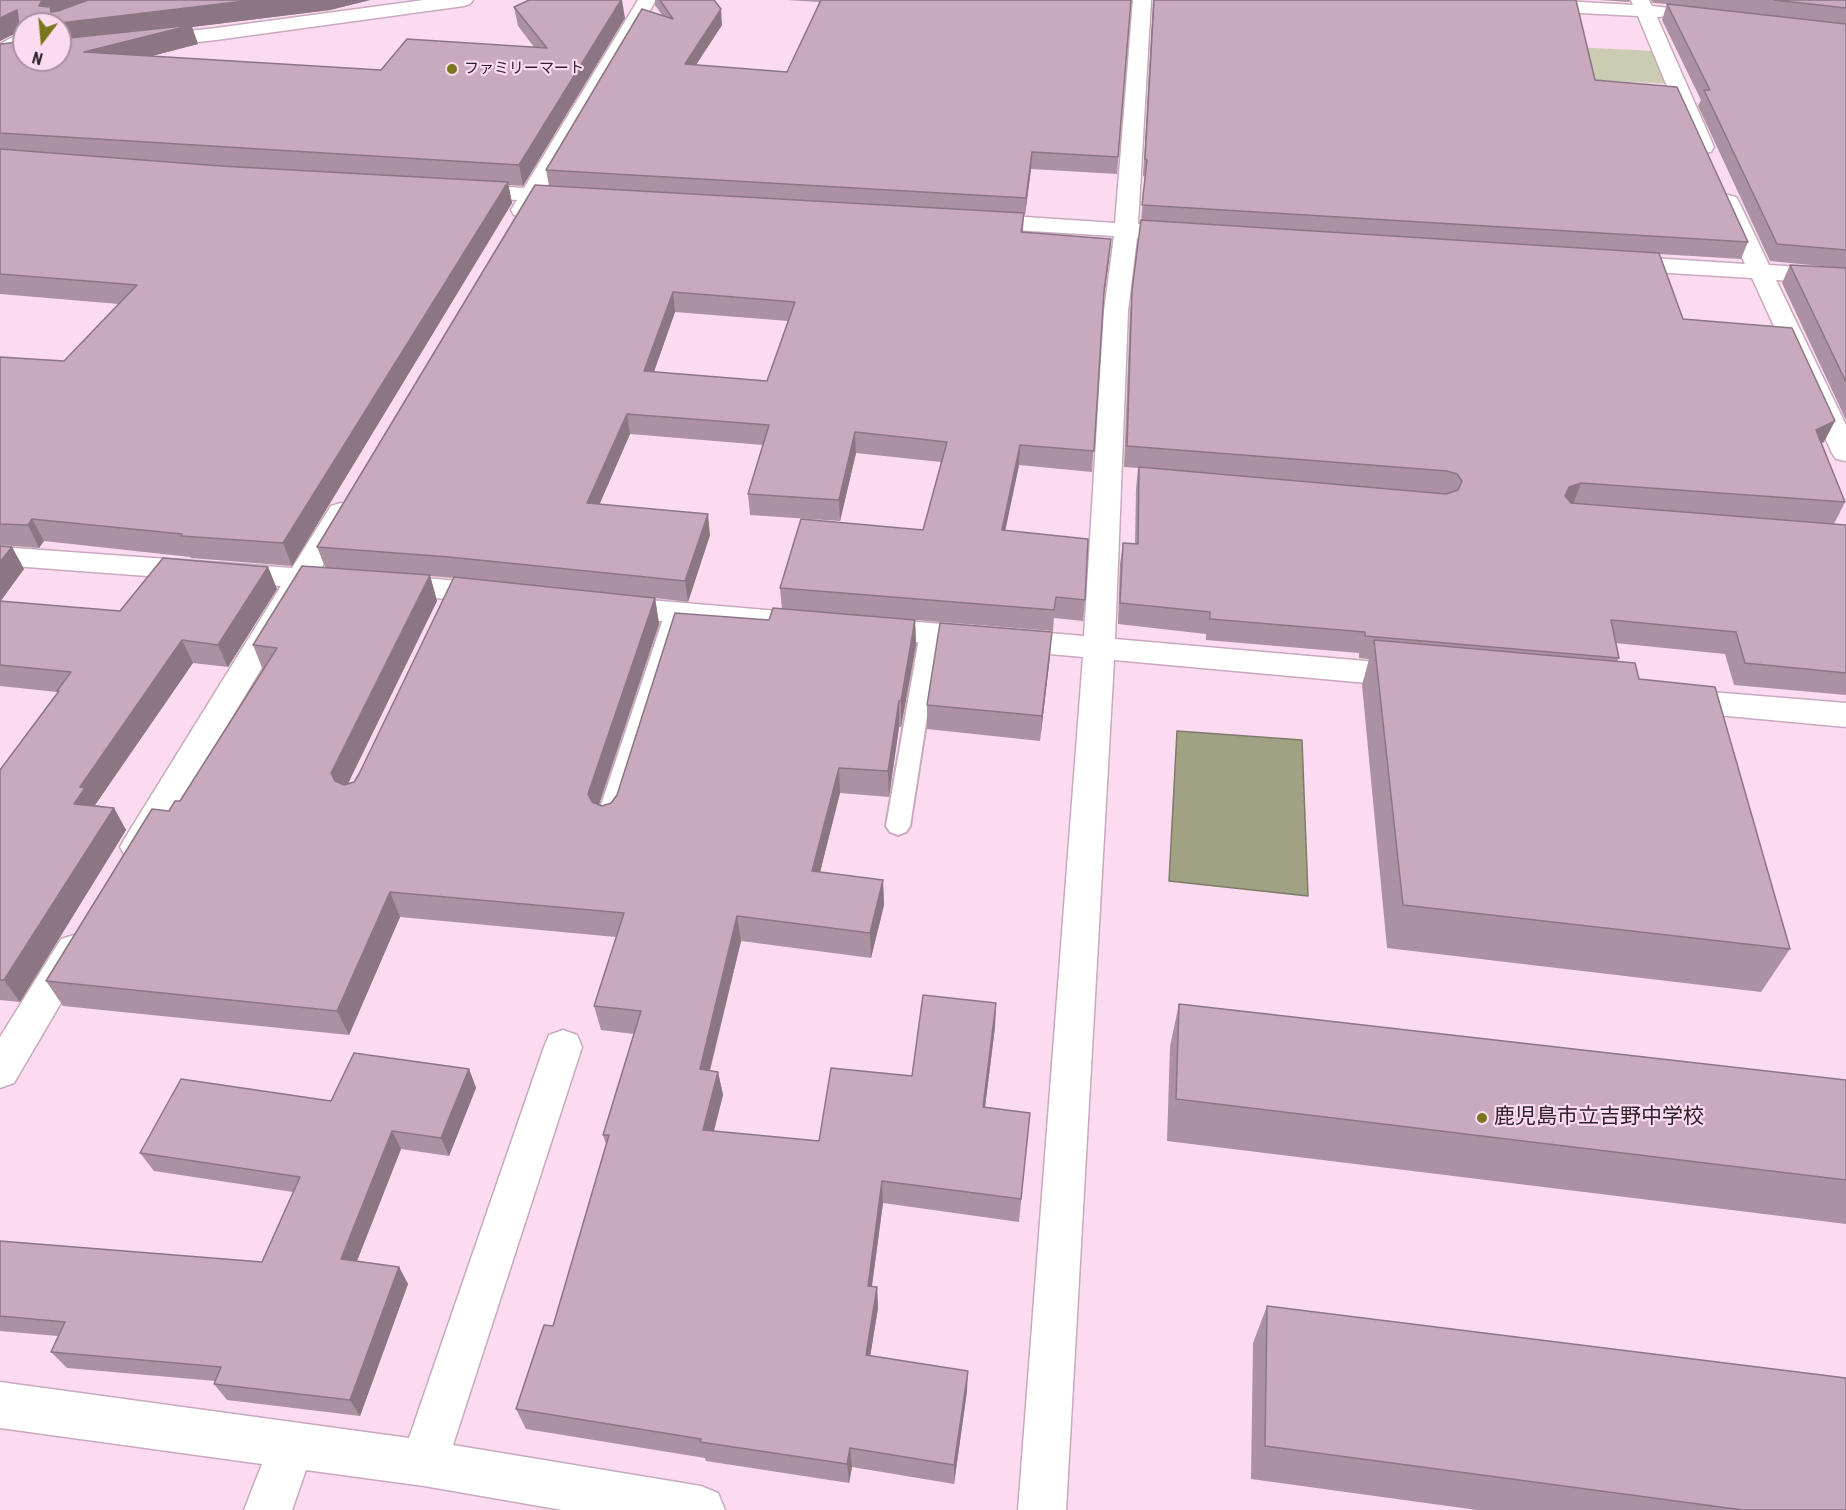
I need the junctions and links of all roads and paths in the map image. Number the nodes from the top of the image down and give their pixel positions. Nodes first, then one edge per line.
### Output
1 (464, 0) edge
2 (647, 0) edge
3 (1142, 0) edge
4 (1448, 0) edge
5 (1642, 5) edge
6 (1680, 14) edge
7 (72, 50) edge
8 (438, 189) edge
9 (531, 195) junction
10 (591, 198) edge
11 (959, 220) edge
12 (1126, 230) junction
13 (507, 235) edge
14 (1208, 236) edge
15 (1597, 261) edge
16 (1762, 272) junction
17 (1846, 278) edge
18 (1846, 453) edge
19 (356, 488) edge
20 (0, 556) edge
21 (301, 579) junction
22 (524, 597) edge
23 (582, 603) edge
24 (675, 613) junction
25 (930, 633) junction
26 (1098, 648) junction
27 (1443, 679) edge
28 (1644, 697) edge
29 (1846, 715) edge
30 (608, 820) edge
31 (898, 826) dead end
32 (123, 870) edge
33 (86, 931) edge
34 (562, 1047) dead end
35 (0, 1071) edge
36 (0, 1405) edge
37 (292, 1446) junction
38 (424, 1463) junction
39 (268, 1510) edge
40 (701, 1510) edge
41 (1042, 1510) edge

1 - 7 street
2 - 9 street
3 - 12 street
4 - 5 street
5 - 6 street
5 - 16 street
8 - 9 street
9 - 10 street
9 - 13 street
11 - 12 street
12 - 14 street
12 - 26 street
15 - 16 street
16 - 17 street
16 - 18 street
19 - 21 street
20 - 21 street
21 - 22 street
21 - 32 street
23 - 24 street
24 - 25 street
24 - 30 lane
25 - 26 street
25 - 31 lane
26 - 27 street
26 - 41 street
28 - 29 street
33 - 35 street
34 - 38 street
36 - 37 street
37 - 38 street
37 - 39 street
38 - 40 street

